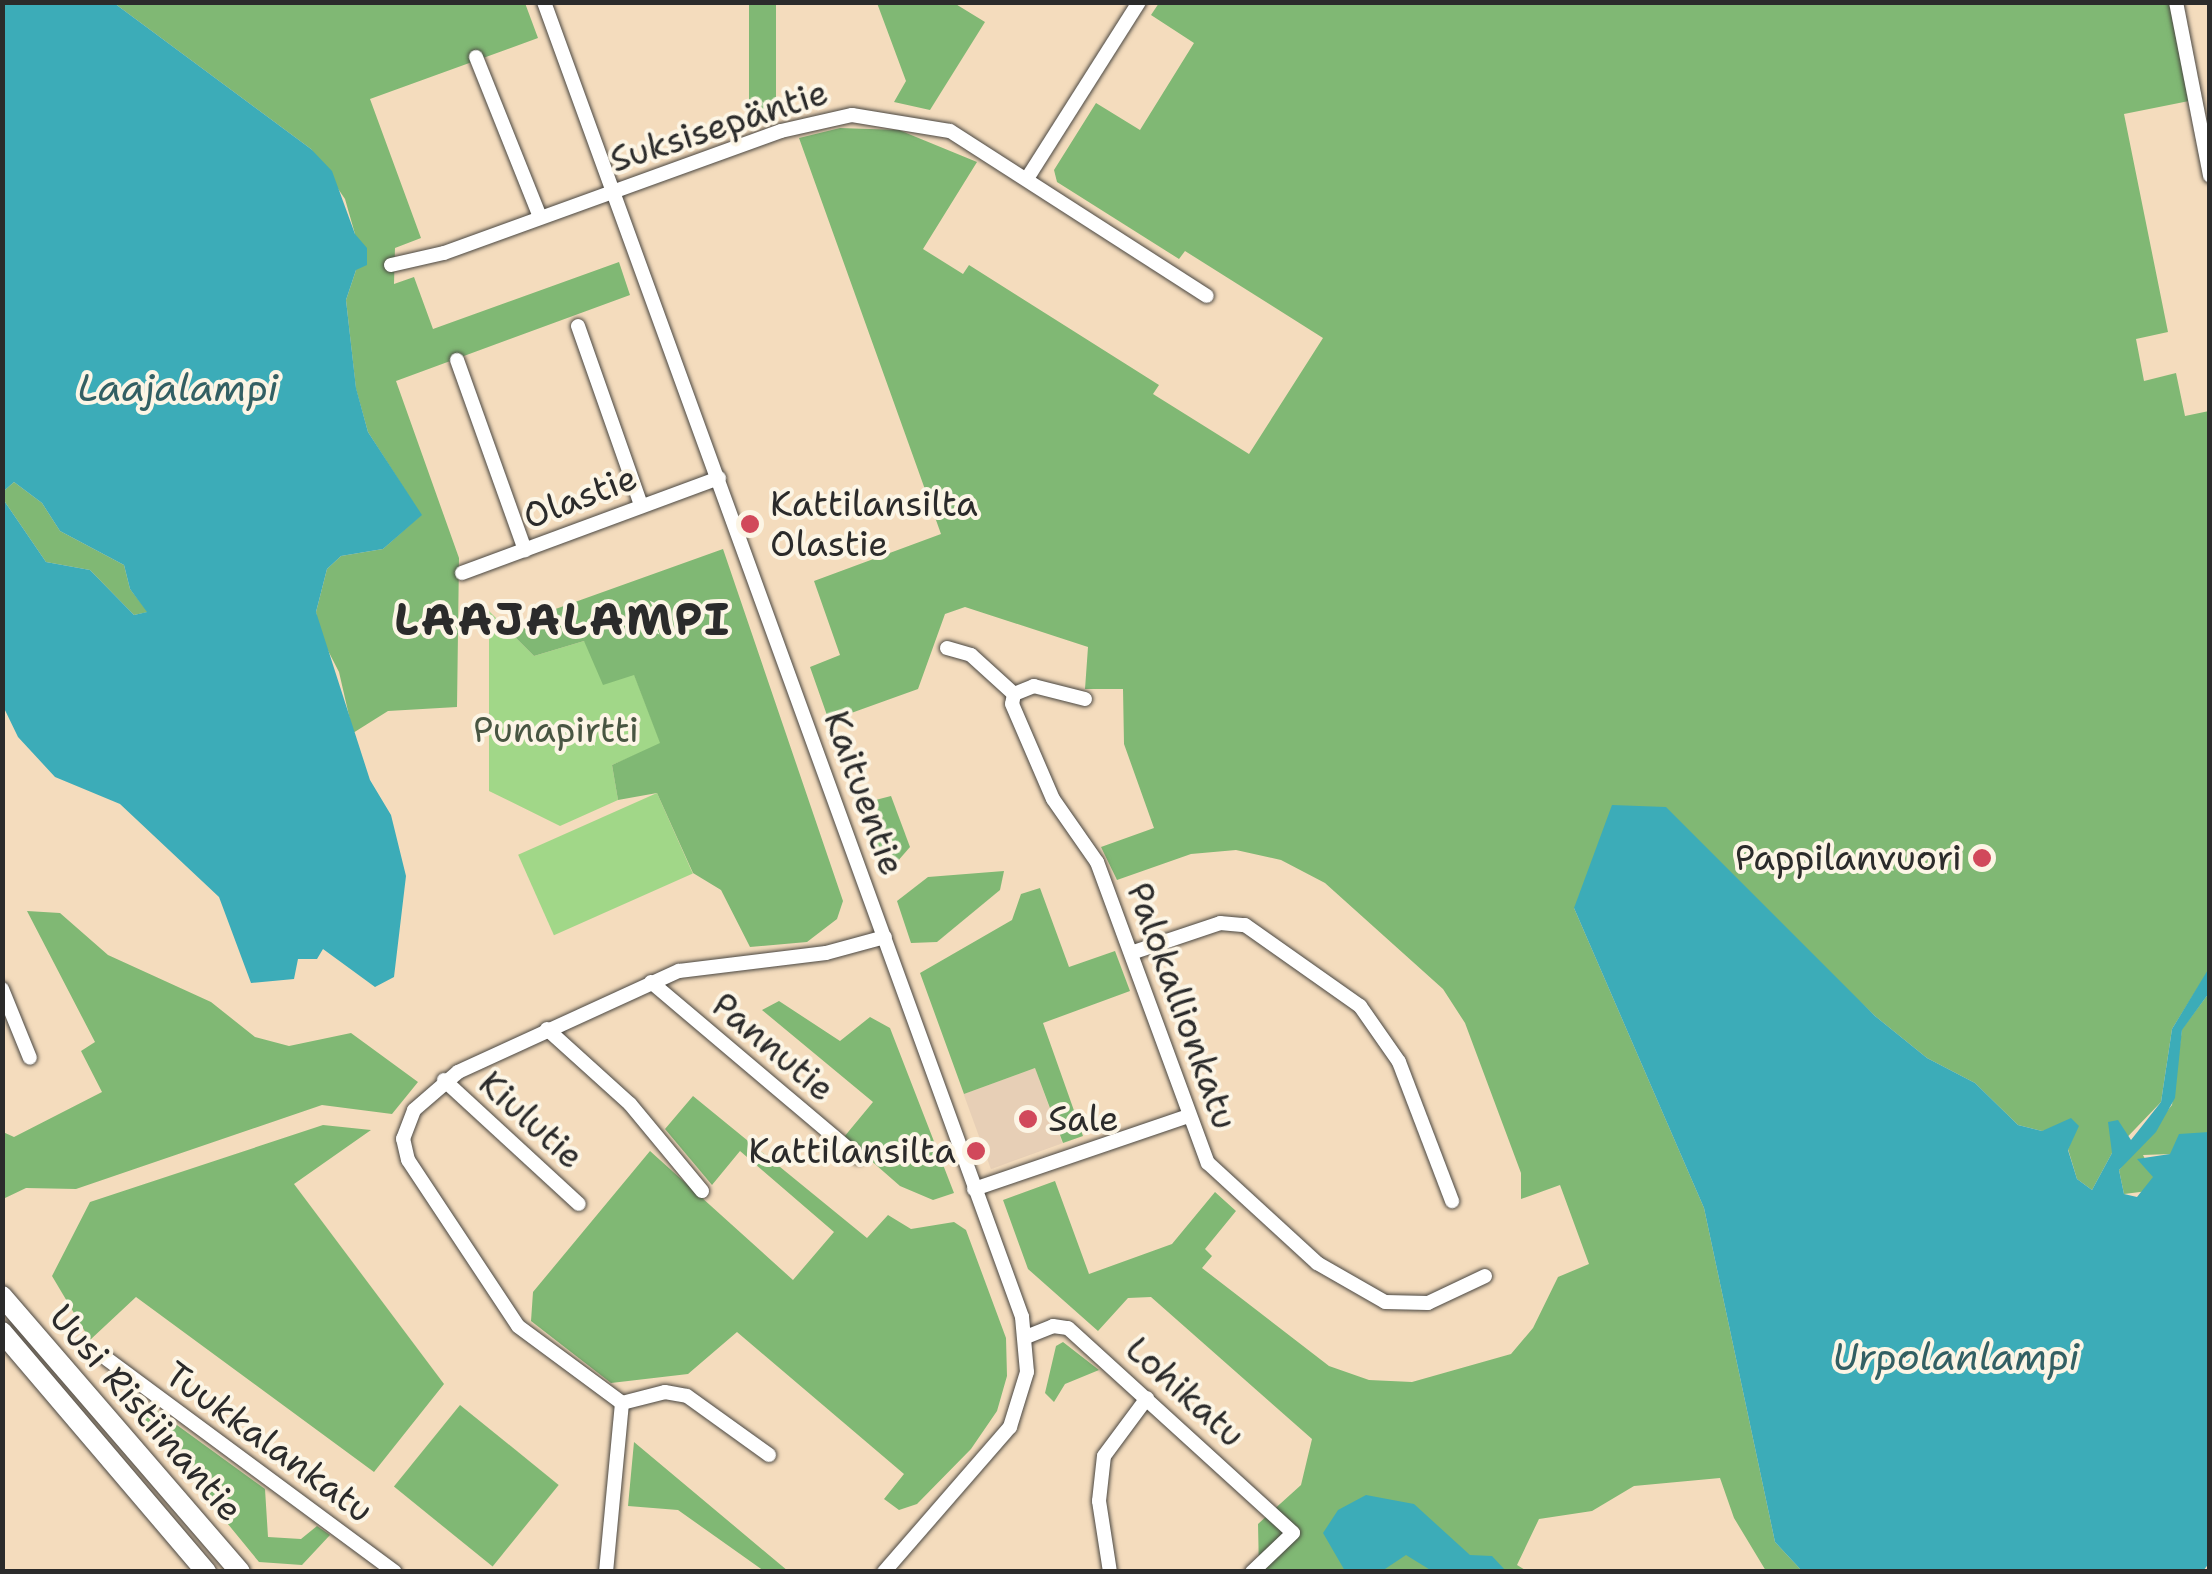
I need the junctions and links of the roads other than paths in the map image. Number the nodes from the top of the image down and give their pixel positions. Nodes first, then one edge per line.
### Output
1 (544, 2) edge
2 (1138, 2) edge
3 (2176, 2) edge
4 (476, 57) dead end
5 (2210, 176) edge
6 (1028, 178) junction
7 (616, 192) junction
8 (540, 217) junction
9 (391, 266) dead end
10 (1207, 296) dead end
11 (578, 326) dead end
12 (458, 360) dead end
13 (719, 478) junction
14 (641, 506) junction
15 (525, 550) junction
16 (462, 573) dead end
17 (948, 648) dead end
18 (1014, 694) junction
19 (1085, 699) dead end
20 (884, 938) junction
21 (1131, 953) junction
22 (651, 982) junction
23 (2, 989) edge
24 (547, 1030) junction
25 (30, 1058) dead end
26 (444, 1080) junction
27 (1188, 1116) junction
28 (858, 1156) dead end
29 (974, 1189) junction
30 (702, 1191) dead end
31 (1452, 1200) dead end
32 (579, 1204) dead end
33 (1485, 1276) dead end
34 (2, 1296) edge
35 (2, 1332) edge
36 (1026, 1336) junction
37 (108, 1359) dead end
38 (1147, 1398) junction
39 (622, 1403) junction
40 (769, 1454) dead end
41 (206, 1572) edge
42 (240, 1572) edge
43 (395, 1572) edge
44 (606, 1572) edge
45 (884, 1572) edge
46 (1110, 1572) edge
47 (1252, 1572) edge

1 - 7 street, Kaituentie
2 - 6 street
3 - 5 street
4 - 8 street
6 - 7 street, Suksisepäntie
6 - 10 street, Suksisepäntie
7 - 8 street, Suksisepäntie
7 - 13 street, Kaituentie
8 - 9 street, Suksisepäntie
11 - 14 street
12 - 15 street
13 - 14 street, Olastie
13 - 20 street, Kaituentie
14 - 15 street, Olastie
15 - 16 street, Olastie
17 - 18 street
18 - 19 street
18 - 21 street, Palokallionkatu
20 - 22 street
20 - 29 street, Kaituentie
21 - 27 street, Palokallionkatu
21 - 31 street
22 - 24 street
22 - 28 street, Pannutie
23 - 25 street
24 - 26 street
24 - 30 street
26 - 32 street, Kiulutie
26 - 39 street
27 - 29 street
27 - 33 street, Palokallionkatu
29 - 36 street, Kaituentie
34 - 42 highway, Uusi Ristiinantie
35 - 41 highway, Uusi Ristiinantie
36 - 38 street, Lohikatu
36 - 45 street, Kaituentie
37 - 43 street, Tuukkalankatu
38 - 46 street
38 - 47 street, Lohikatu
39 - 40 street
39 - 44 street

